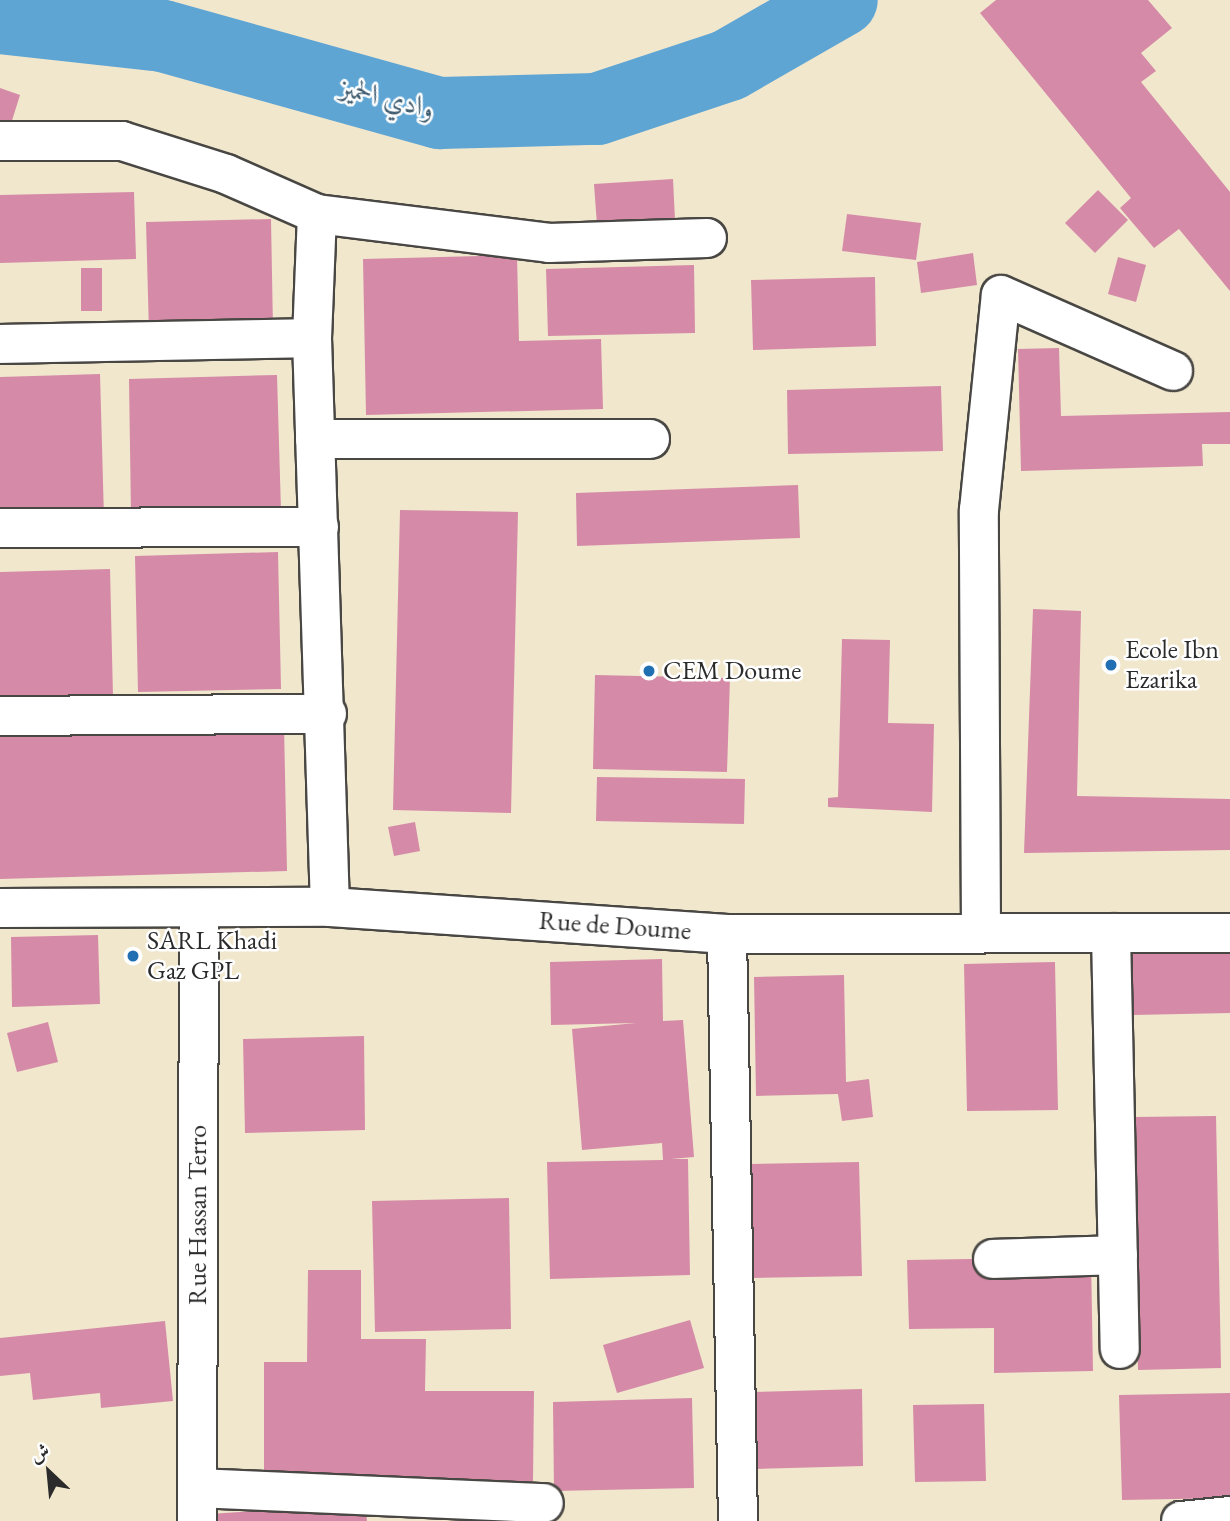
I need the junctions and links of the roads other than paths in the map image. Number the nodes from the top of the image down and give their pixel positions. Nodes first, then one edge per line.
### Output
1 (0, 141) edge
2 (317, 214) junction
3 (707, 238) dead end
4 (312, 338) junction
5 (0, 344) edge
6 (1173, 370) dead end
7 (315, 439) junction
8 (650, 439) dead end
9 (319, 527) junction
10 (0, 528) edge
11 (327, 714) junction
12 (0, 716) edge
13 (330, 907) junction
14 (0, 908) edge
15 (199, 910) junction
16 (981, 933) junction
17 (1111, 933) junction
18 (1230, 933) edge
19 (727, 934) junction
20 (1118, 1255) junction
21 (993, 1259) dead end
22 (1119, 1349) dead end
23 (544, 1503) dead end
24 (197, 1504) edge
25 (1230, 1516) edge
26 (738, 1521) edge
27 (1181, 1521) edge

1 - 2 street
2 - 3 street
2 - 4 street
4 - 5 street
4 - 7 street
6 - 16 street
7 - 8 street
7 - 9 street
9 - 10 street
9 - 11 street
11 - 12 street
11 - 13 street
13 - 15 street, Rue de Doume
13 - 19 street, Rue de Doume
14 - 15 street, Rue de Doume
15 - 24 street, Rue Hassan Terro
16 - 17 street, Rue de Doume
16 - 19 street, Rue de Doume
17 - 18 street, Rue de Doume
17 - 20 street
19 - 26 street
20 - 21 street
20 - 22 street
23 - 24 street
25 - 27 street

